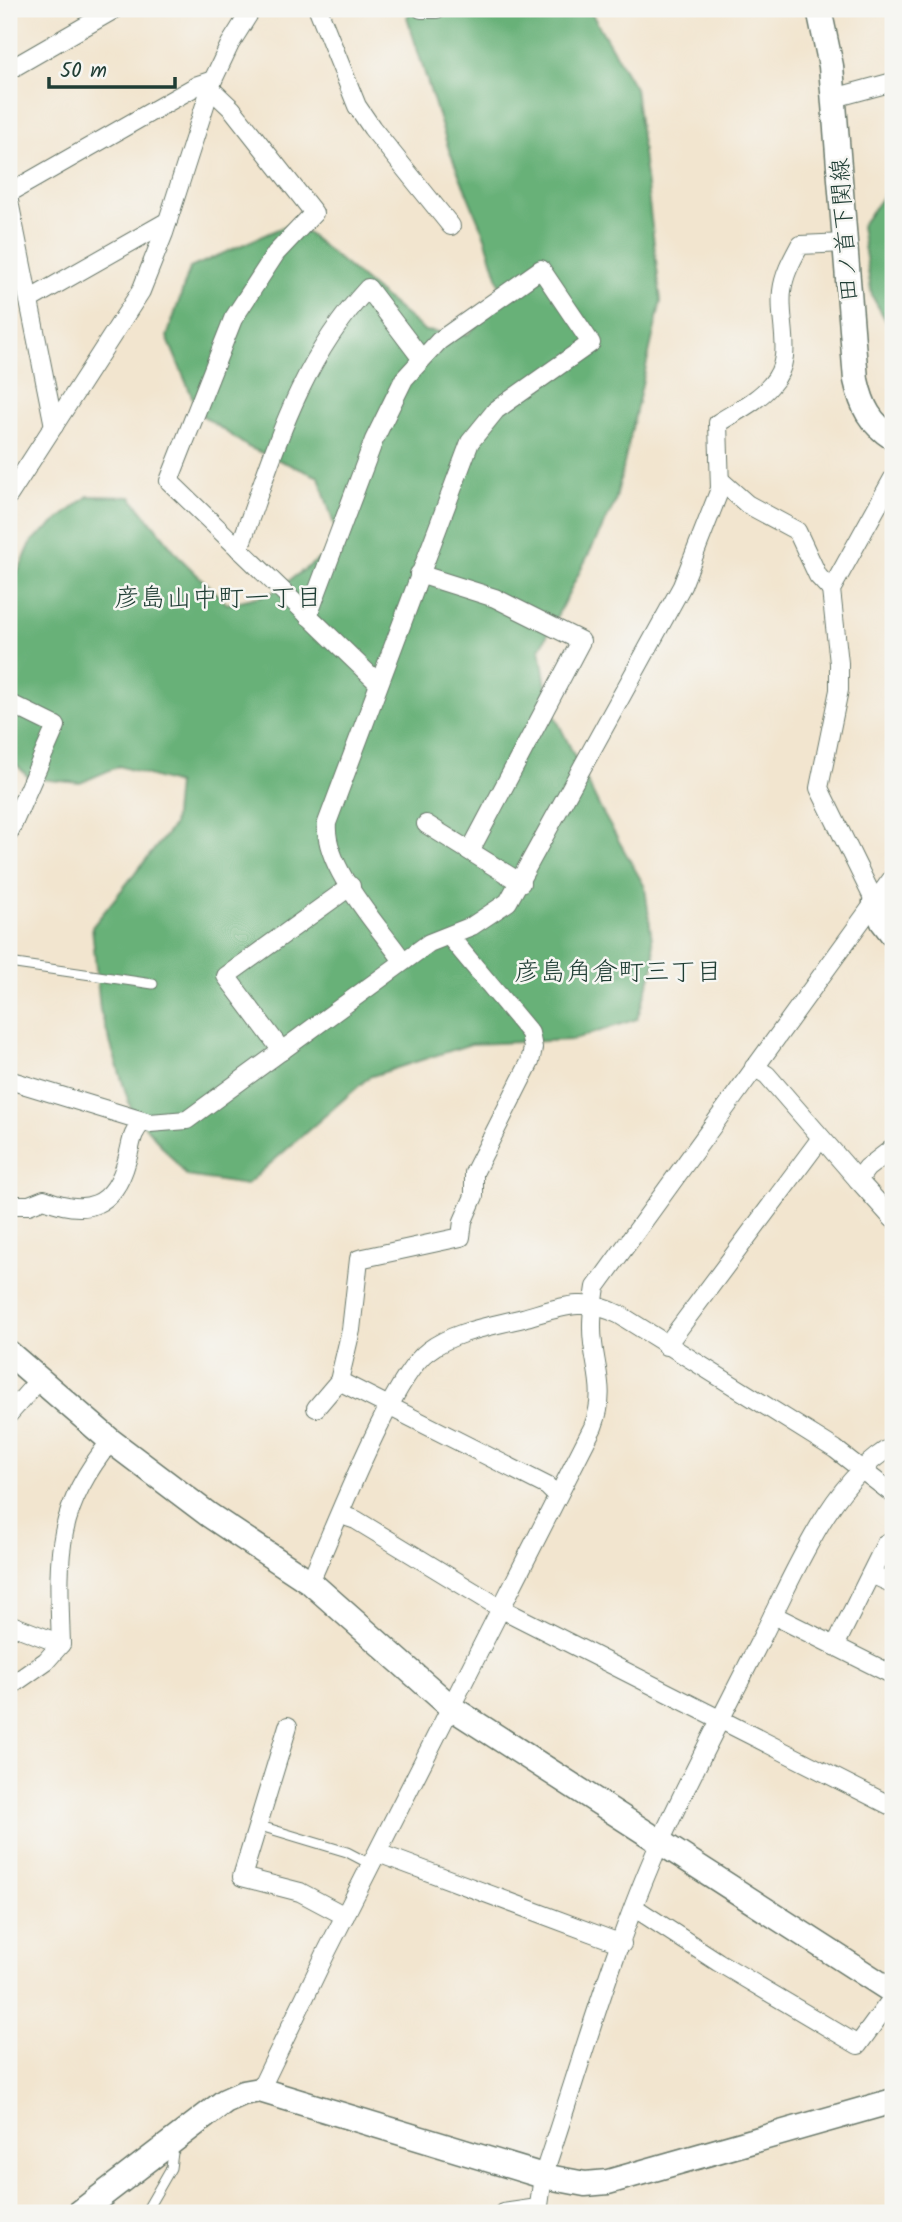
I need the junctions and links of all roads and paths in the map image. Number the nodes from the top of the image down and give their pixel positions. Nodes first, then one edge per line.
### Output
1 (115, 9) edge
2 (252, 9) edge
3 (318, 9) edge
4 (421, 9) edge
5 (437, 9) edge
6 (819, 9) edge
7 (9, 70) edge
8 (893, 82) edge
9 (212, 84) junction
10 (834, 98) junction
11 (9, 193) edge
12 (9, 201) edge
13 (168, 221) junction
14 (451, 226) dead end
15 (845, 243) junction
16 (29, 300) junction
17 (421, 358) junction
18 (54, 426) junction
19 (893, 439) edge
20 (893, 478) edge
21 (720, 480) junction
22 (9, 495) edge
23 (239, 549) junction
24 (419, 574) junction
25 (831, 590) junction
26 (309, 616) junction
27 (378, 683) junction
28 (9, 703) edge
29 (426, 824) dead end
30 (9, 833) edge
31 (470, 851) junction
32 (893, 877) edge
33 (521, 883) junction
34 (351, 886) junction
35 (875, 902) junction
36 (893, 935) edge
37 (450, 937) junction
38 (403, 961) junction
39 (9, 963) edge
40 (153, 984) dead end
41 (282, 1051) junction
42 (754, 1066) junction
43 (9, 1080) edge
44 (144, 1122) junction
45 (821, 1138) junction
46 (893, 1148) edge
47 (858, 1180) junction
48 (9, 1205) edge
49 (893, 1219) edge
50 (594, 1305) junction
51 (666, 1346) junction
52 (9, 1353) edge
53 (38, 1381) junction
54 (339, 1381) junction
55 (389, 1407) junction
56 (316, 1408) dead end
57 (9, 1414) edge
58 (111, 1441) junction
59 (893, 1446) edge
60 (861, 1468) junction
61 (893, 1494) edge
62 (558, 1496) junction
63 (341, 1515) junction
64 (886, 1543) dead end
65 (871, 1574) junction
66 (310, 1581) junction
67 (893, 1584) edge
68 (502, 1609) junction
69 (773, 1615) junction
70 (9, 1624) edge
71 (61, 1644) junction
72 (835, 1646) junction
73 (893, 1675) edge
74 (9, 1686) edge
75 (452, 1708) junction
76 (720, 1720) junction
77 (288, 1726) dead end
78 (893, 1807) edge
79 (257, 1825) junction
80 (661, 1842) junction
81 (375, 1859) junction
82 (635, 1908) junction
83 (345, 1916) junction
84 (622, 1944) junction
85 (893, 1992) edge
86 (893, 1997) edge
87 (260, 2090) junction
88 (893, 2101) edge
89 (175, 2140) junction
90 (543, 2176) junction
91 (538, 2211) edge
92 (81, 2212) edge
93 (145, 2213) edge
94 (503, 2213) edge

1 - 7 street
2 - 9 street
3 - 14 street
4 - 5 street
6 - 10 street, 田ノ首下関線
8 - 10 street
9 - 11 street
9 - 13 street
9 - 23 street
10 - 15 street, 田ノ首下関線
12 - 16 street
13 - 16 street
13 - 18 street
15 - 19 street, 田ノ首下関線
15 - 21 street
16 - 18 street
17 - 23 street
17 - 24 street
17 - 26 street
18 - 22 street
20 - 25 street
21 - 25 street
21 - 33 street
23 - 26 street
24 - 27 street
24 - 31 street
25 - 35 street
26 - 27 street
27 - 34 street
28 - 30 street
29 - 31 street
31 - 33 street
32 - 35 street
33 - 37 street
34 - 38 street
34 - 41 street
35 - 36 street
35 - 42 street
37 - 38 street
37 - 54 street
38 - 41 street
39 - 40 lane
41 - 44 street
42 - 45 street
42 - 50 street
43 - 44 street
44 - 48 street
45 - 47 street
45 - 51 street
46 - 47 street
47 - 49 street
50 - 51 street
50 - 55 street
50 - 62 street
51 - 60 street
52 - 53 street
53 - 57 street
53 - 58 street
54 - 55 street
54 - 56 street
55 - 62 street
55 - 63 street
58 - 66 street
58 - 71 street
59 - 60 street
60 - 61 street
60 - 69 street
62 - 68 street
63 - 66 street
63 - 68 street
64 - 65 street
65 - 67 street
65 - 72 street
66 - 75 street
68 - 75 street
68 - 76 street
69 - 72 street
69 - 76 street
70 - 71 street
71 - 74 street
72 - 73 street
75 - 80 street
75 - 81 street
76 - 78 street
76 - 80 street
77 - 79 street
79 - 81 lane
79 - 83 street
80 - 82 street
80 - 85 street
81 - 83 street
81 - 84 street
82 - 84 street
82 - 86 street
83 - 87 street
84 - 90 street
87 - 89 street
87 - 90 street
88 - 90 street
89 - 92 street
89 - 93 lane
90 - 91 street
91 - 94 street

